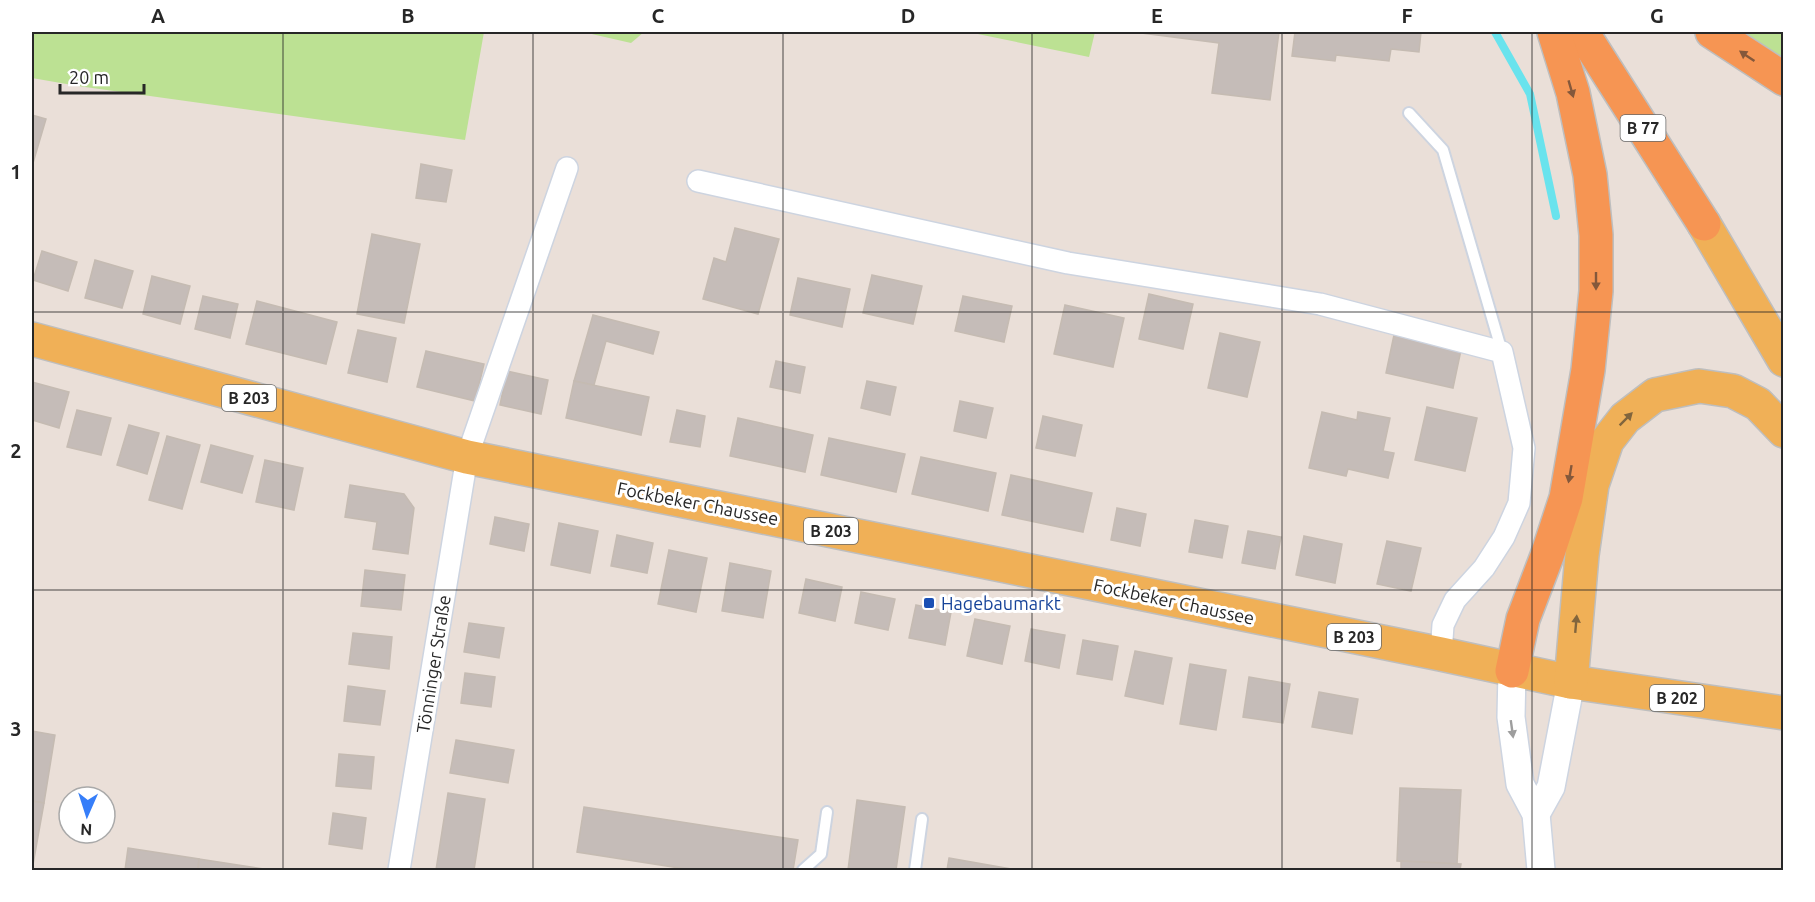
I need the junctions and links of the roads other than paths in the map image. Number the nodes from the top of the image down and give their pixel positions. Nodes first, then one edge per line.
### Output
1 (1554, 32) edge
2 (1582, 32) edge
3 (1606, 32) edge
4 (1712, 32) edge
5 (1784, 79) edge
6 (1409, 113) dead end
7 (567, 168) dead end
8 (698, 181) dead end
9 (1704, 225) junction
10 (32, 339) edge
11 (1502, 351) junction
12 (1784, 360) edge
13 (1784, 431) edge
14 (467, 457) junction
15 (1441, 654) junction
16 (1512, 670) junction
17 (1570, 682) junction
18 (1784, 713) edge
19 (827, 812) dead end
20 (1536, 814) junction
21 (921, 819) dead end
22 (399, 870) edge
23 (803, 870) edge
24 (915, 870) edge
25 (1542, 870) edge

1 -> 16 highway
2 - 9 highway, B 77
3 - 9 highway, B 77
5 -> 4 highway
6 - 11 lane
7 - 14 street, Tönninger Straße
8 - 11 street
9 - 12 main road, B 77
10 - 14 main road, Fockbeker Chaussee / B 203
11 - 15 street
17 -> 13 main road
14 - 15 main road, Fockbeker Chaussee / B 203
14 - 22 street, Tönninger Straße
15 - 16 main road, Fockbeker Chaussee / B 203
16 - 17 main road, Fockbeker Chaussee / B 202
16 -> 20 street
17 - 18 main road, Fockbeker Chaussee / B 202
17 - 20 street
19 - 23 lane
20 - 25 street
21 - 24 lane

